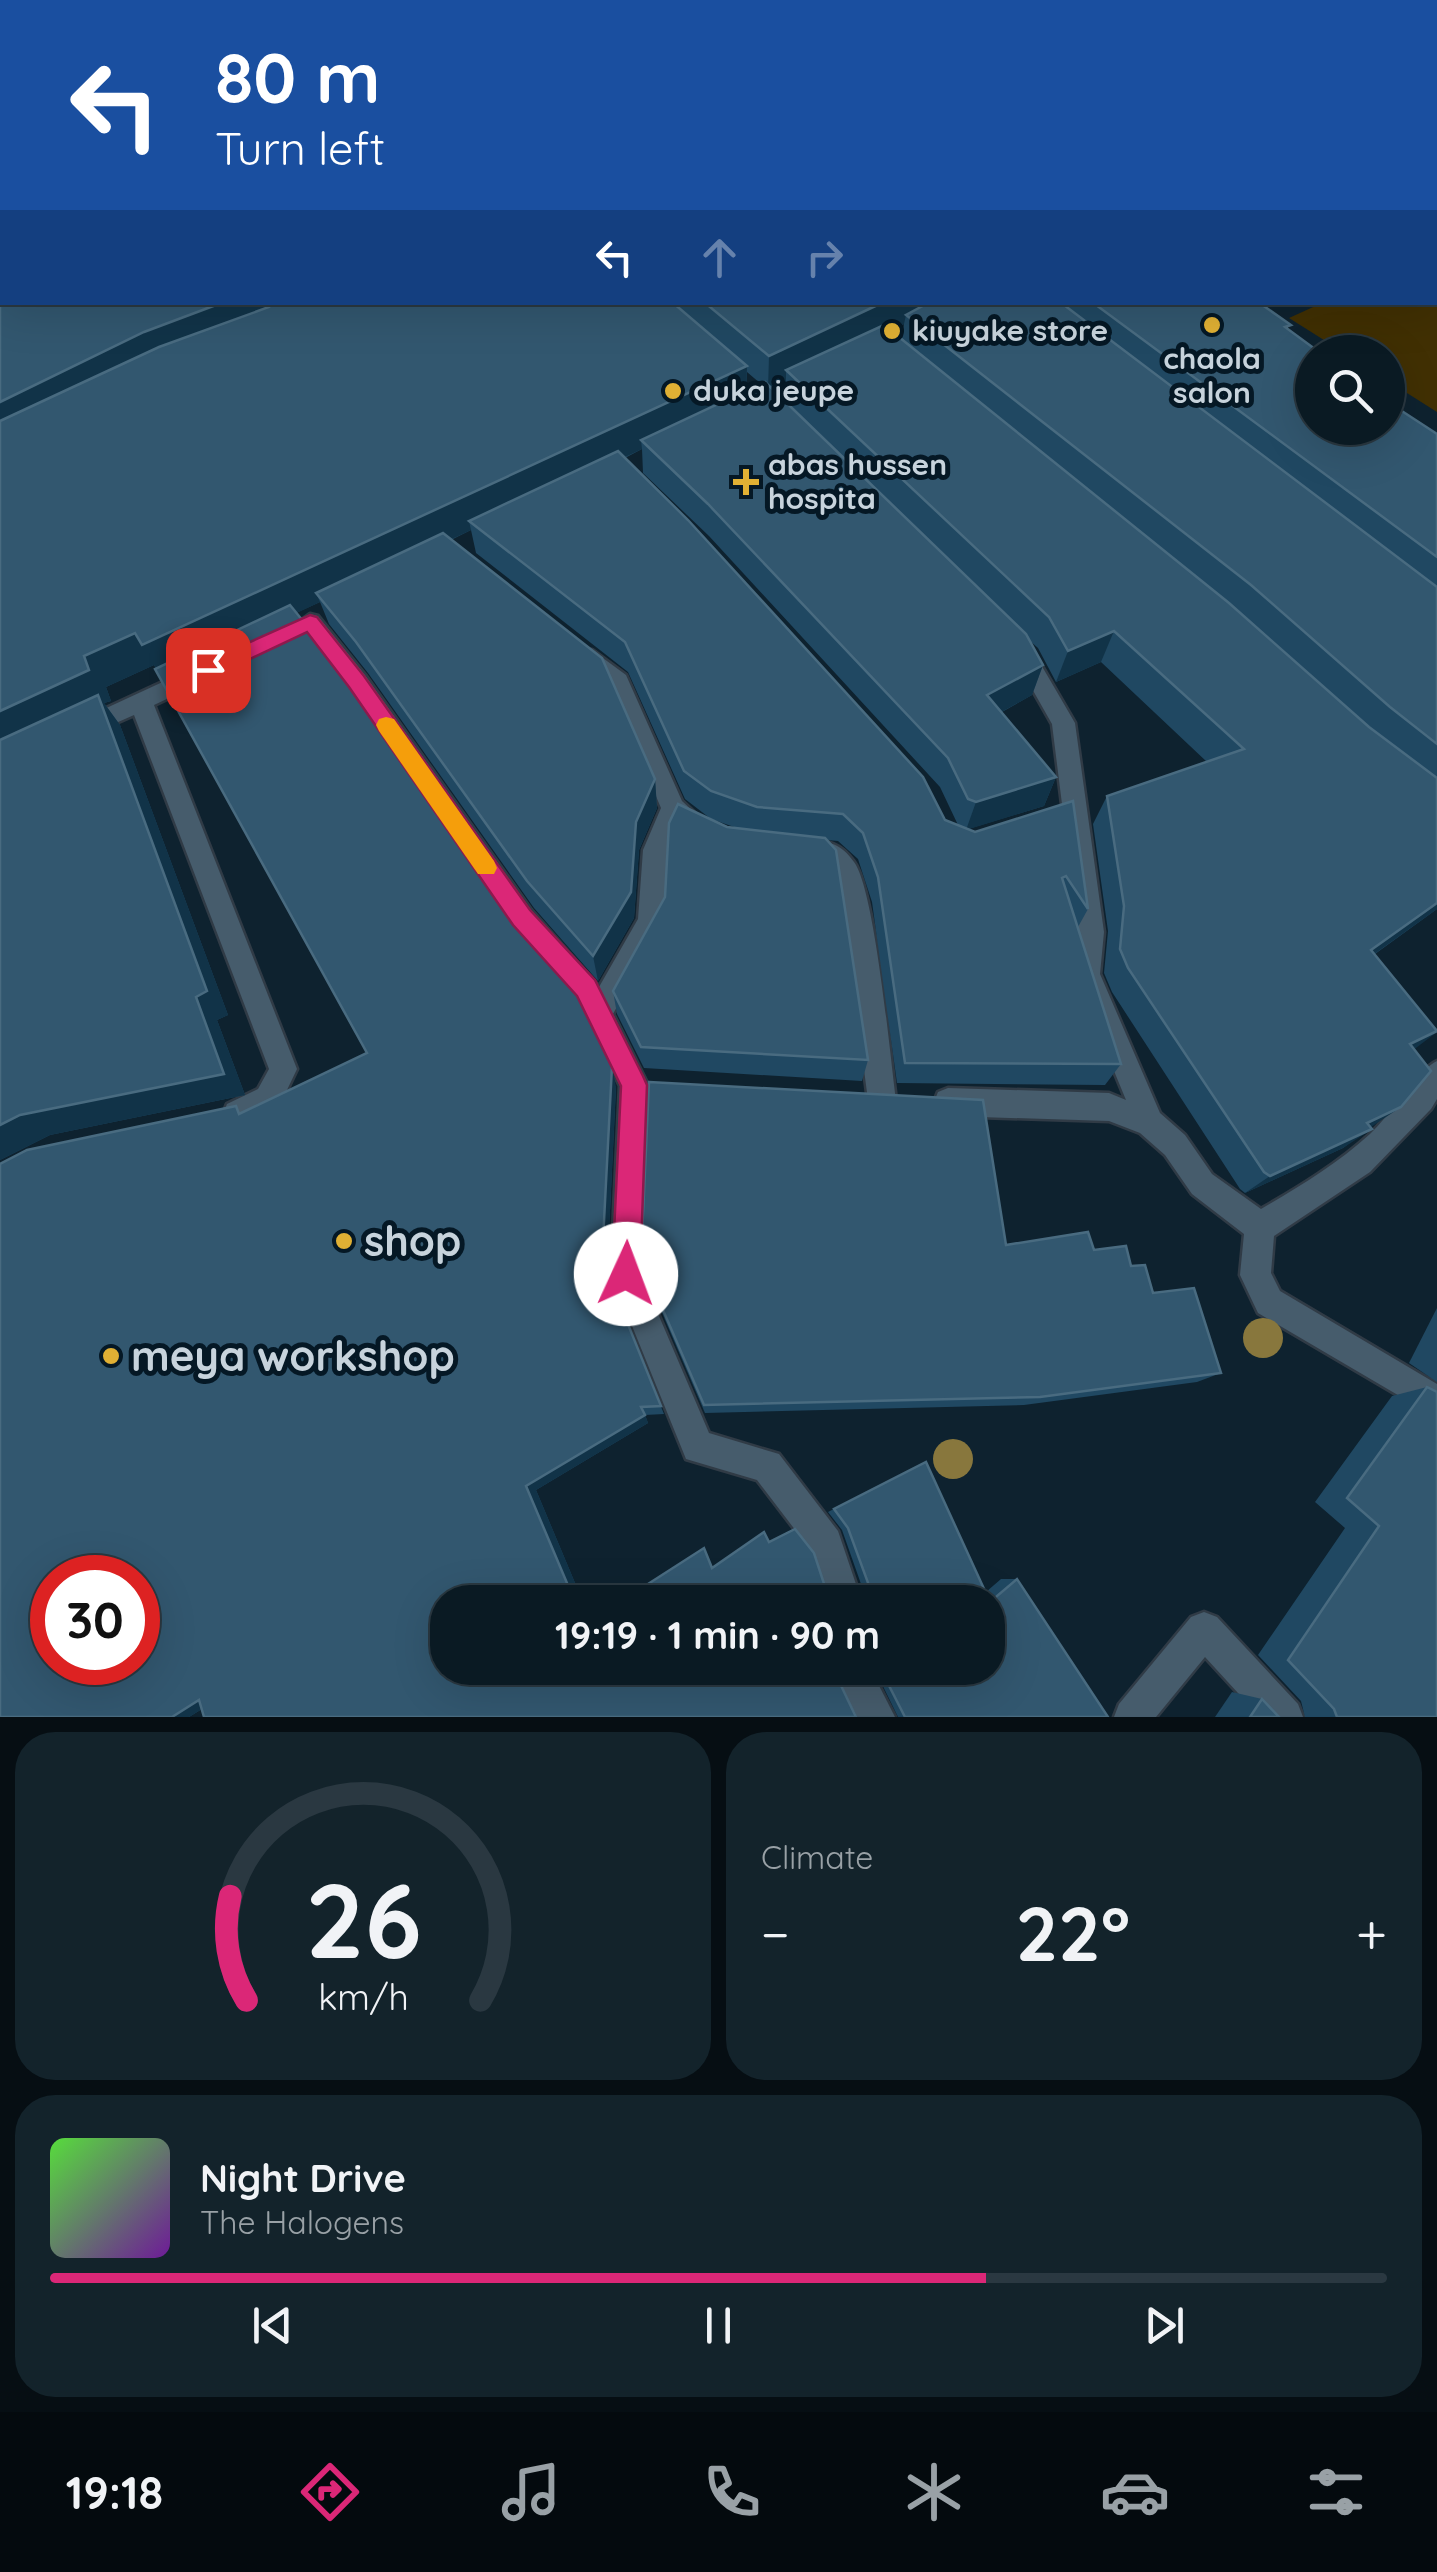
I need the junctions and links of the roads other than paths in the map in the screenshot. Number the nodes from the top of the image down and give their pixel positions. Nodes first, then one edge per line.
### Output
1 (310, 622) edge
2 (1001, 632) edge
3 (565, 640) edge
4 (208, 670) edge
5 (141, 702) junction
6 (70, 735) edge
7 (673, 808) junction
8 (719, 836) edge
9 (774, 849) edge
10 (599, 1012) junction
11 (1437, 1074) edge
12 (634, 1085) junction
13 (672, 1088) edge
14 (844, 1098) edge
15 (882, 1100) junction
16 (220, 1118) edge
17 (1150, 1123) junction
18 (1260, 1227) junction
19 (1437, 1402) edge
20 (840, 1585) edge
21 (860, 1685) edge
22 (877, 1717) edge
23 (1132, 1717) edge
24 (1285, 1717) edge

1 - 10 street
2 - 17 street
3 - 7 street
4 - 5 street
5 - 6 street
5 - 16 street
7 - 8 street
7 - 10 street
9 - 15 street
10 - 12 street
11 - 18 street
12 - 13 street
12 - 20 street
14 - 15 street
15 - 17 street
17 - 18 street
18 - 19 street
21 - 22 street
23 - 24 street

